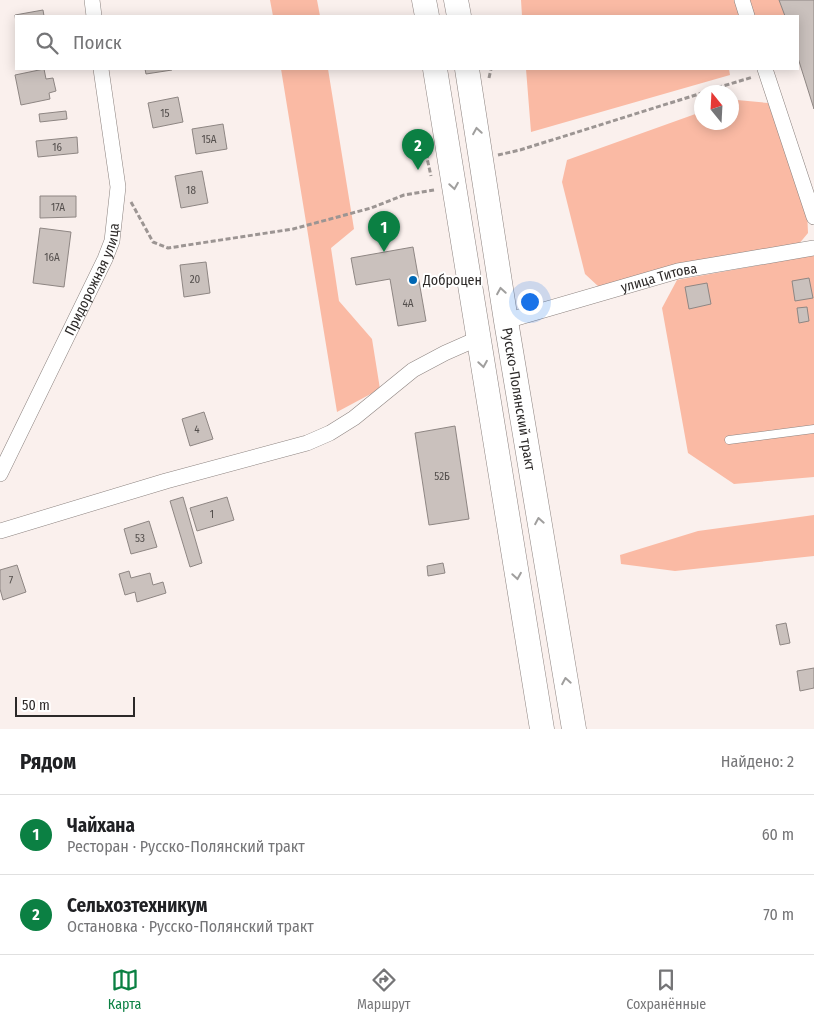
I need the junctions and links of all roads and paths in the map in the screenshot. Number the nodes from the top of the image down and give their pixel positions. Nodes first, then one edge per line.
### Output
1 (92, 0) edge
2 (424, 0) edge
3 (456, 0) edge
4 (742, 0) edge
5 (94, 15) edge
6 (427, 15) edge
7 (459, 15) edge
8 (747, 15) edge
9 (101, 70) edge
10 (435, 70) edge
11 (467, 70) edge
12 (766, 71) edge
13 (725, 85) edge
14 (694, 96) edge
15 (493, 156) dead end
16 (118, 187) junction
17 (434, 190) dead end
18 (814, 218) edge
19 (814, 248) edge
20 (506, 321) junction
21 (479, 338) junction
22 (814, 429) edge
23 (729, 440) dead end
24 (0, 474) edge
25 (0, 531) edge
26 (542, 729) edge
27 (574, 729) edge

1 - 5 street
2 - 6 main road
3 - 7 main road
4 - 8 street
9 - 16 street, Придорожная улица
10 -> 21 main road, Русско-Полянский тракт
20 -> 11 main road, Русско-Полянский тракт
12 - 13 path
12 - 18 street
14 - 15 path
16 - 17 path
16 - 24 street, Придорожная улица
19 - 20 street, улица Титова
27 -> 20 main road, Русско-Полянский тракт
21 - 25 street
21 -> 26 main road, Русско-Полянский тракт
22 - 23 lane

